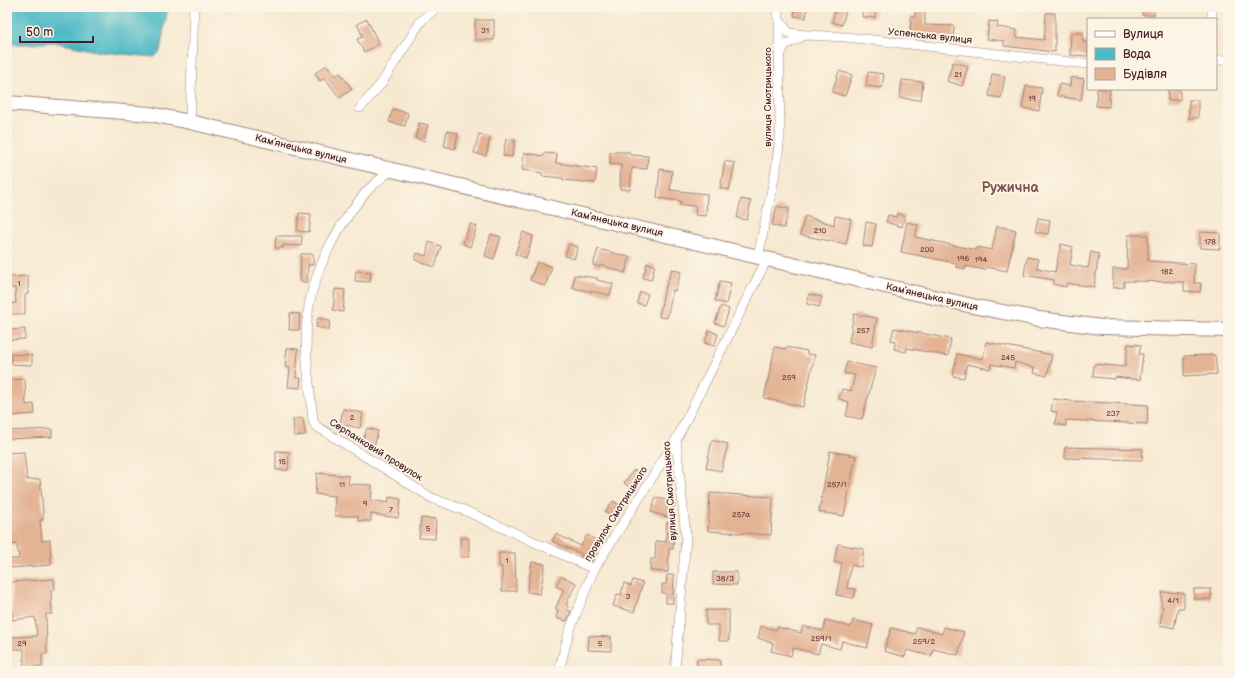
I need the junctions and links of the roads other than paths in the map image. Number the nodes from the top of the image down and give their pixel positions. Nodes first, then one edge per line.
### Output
1 (194, 7) edge
2 (437, 7) edge
3 (776, 7) edge
4 (1212, 7) edge
5 (1212, 18) edge
6 (779, 20) junction
7 (805, 35) junction
8 (779, 58) junction
9 (1217, 60) edge
10 (1228, 60) edge
11 (1087, 64) edge
12 (7, 103) edge
13 (360, 108) dead end
14 (190, 122) junction
15 (390, 170) junction
16 (762, 258) junction
17 (1228, 330) edge
18 (676, 440) junction
19 (594, 569) junction
20 (558, 671) edge
21 (675, 671) edge

1 - 14 street
2 - 13 street
3 - 6 street, вулиця Смотрицького
4 - 5 street
6 - 7 street
6 - 8 street, вулиця Смотрицького
7 - 8 street, Успенська вулиця
7 - 11 street, Успенська вулиця
8 - 16 street, вулиця Смотрицького
9 - 10 street
12 - 14 main road, Камʼянецька вулиця
14 - 15 main road, Камʼянецька вулиця
15 - 16 main road, Камʼянецька вулиця
15 - 19 street, Серпанковий провулок
16 - 17 main road, Камʼянецька вулиця
16 - 18 street, вулиця Смотрицького
18 - 19 street, провулок Смотрицького
18 - 21 street, вулиця Смотрицького
19 - 20 street, провулок Смотрицького

